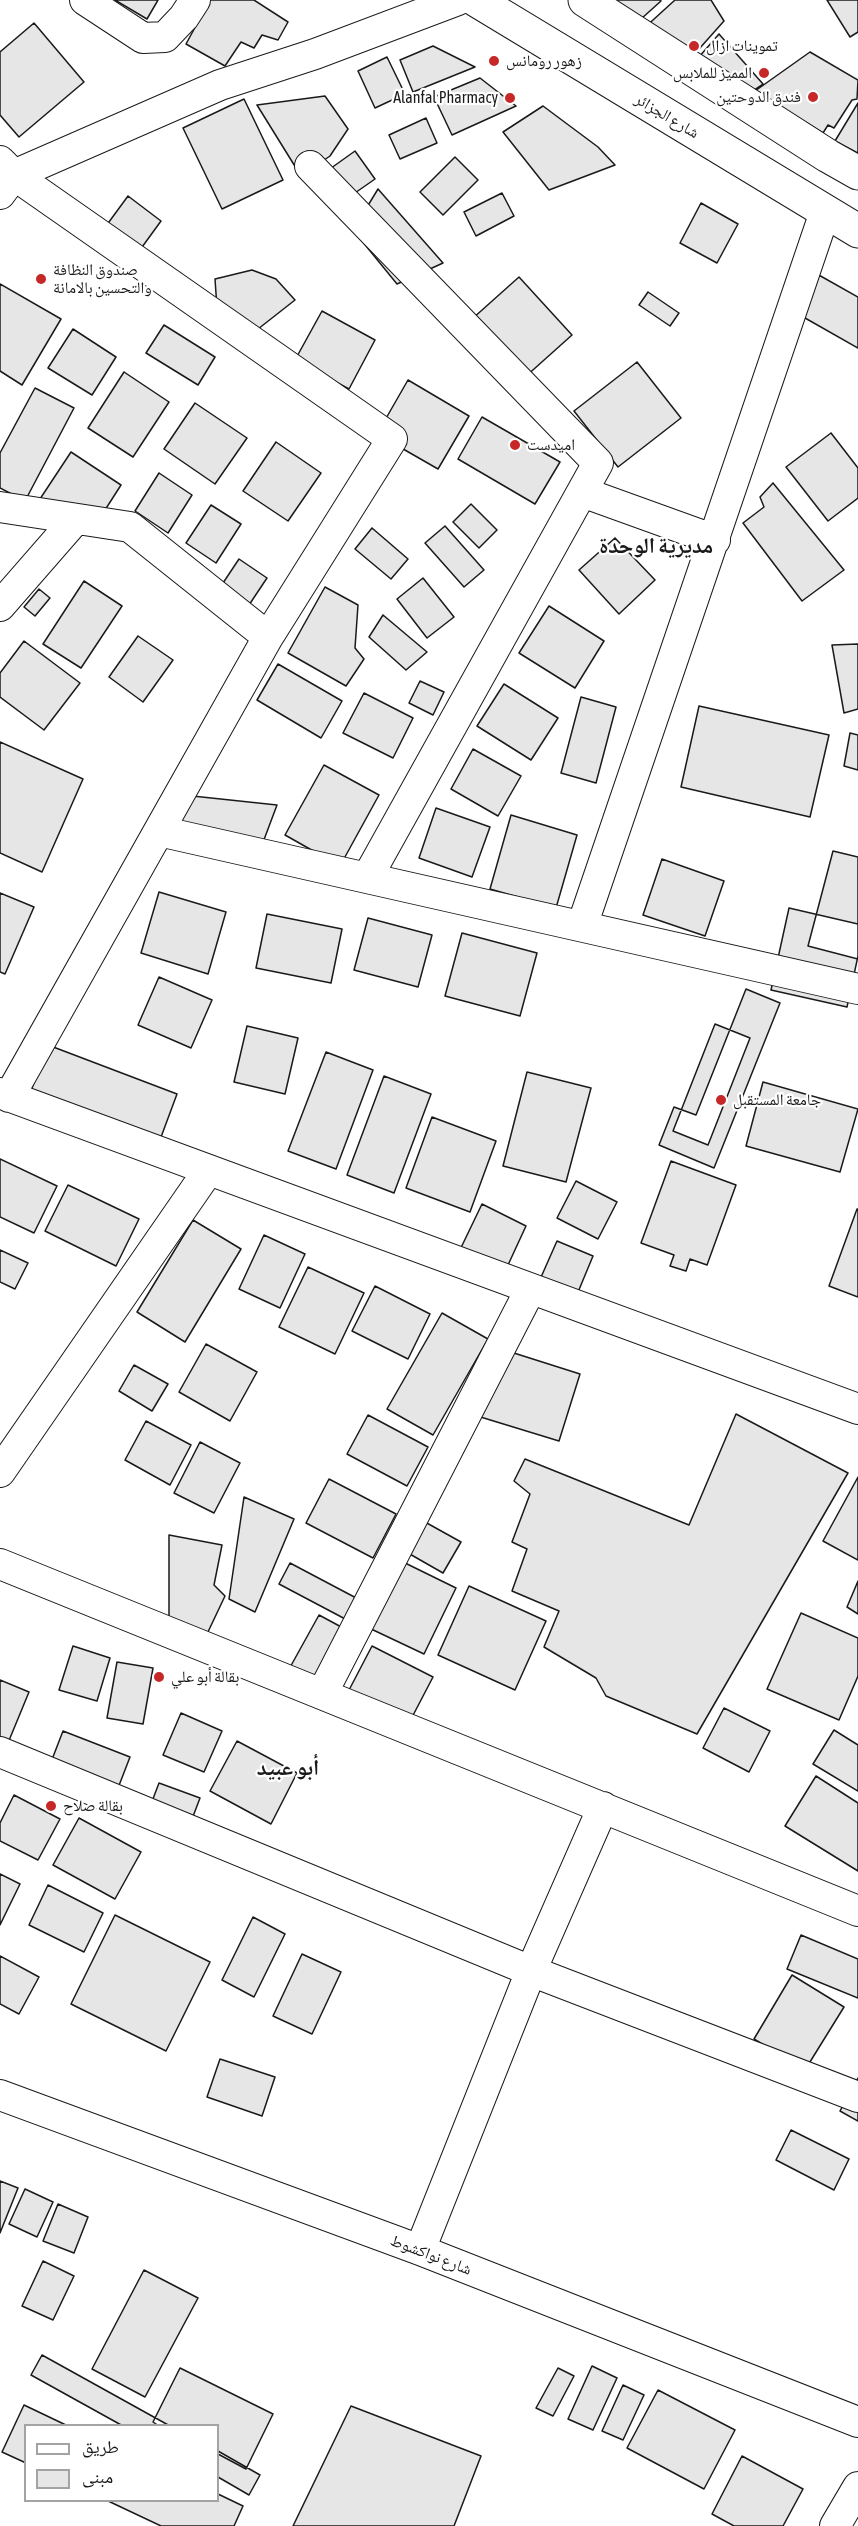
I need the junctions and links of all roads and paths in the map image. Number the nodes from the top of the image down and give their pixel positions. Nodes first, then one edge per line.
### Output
1 (86, 0) edge
2 (195, 0) edge
3 (458, 0) edge
4 (476, 0) edge
5 (585, 0) edge
6 (828, 156) junction
7 (310, 166) dead end
8 (858, 173) edge
9 (5, 177) edge
10 (825, 212) junction
11 (858, 231) edge
12 (582, 492) junction
13 (0, 507) edge
14 (75, 520) junction
15 (715, 540) junction
16 (0, 606) edge
17 (268, 637) junction
18 (159, 831) junction
19 (367, 878) junction
20 (582, 926) junction
21 (858, 988) edge
22 (4, 1095) edge
23 (208, 1171) junction
24 (530, 1290) junction
25 (858, 1409) edge
26 (0, 1472) edge
27 (0, 1564) edge
28 (322, 1694) junction
29 (0, 1752) edge
30 (603, 1807) junction
31 (858, 1911) edge
32 (531, 1971) junction
33 (0, 2095) edge
34 (858, 2097) edge
35 (420, 2250) junction
36 (858, 2422) edge
37 (858, 2487) edge
38 (835, 2526) edge

1 - 2 street
3 - 9 street
4 - 10 main road, شارع الجزائر
5 - 6 main road
6 - 8 main road
6 - 10 main road
7 - 12 street
9 - 17 street
10 - 11 main road, شارع الجزائر
10 - 15 street
12 - 15 street
12 - 19 street
13 - 14 street
14 - 16 street
14 - 17 street
15 - 20 street
17 - 18 street
18 - 19 street
18 - 22 street
19 - 20 street
20 - 21 street
22 - 23 street
23 - 24 street
23 - 26 street
24 - 25 street
24 - 28 street
27 - 28 street
28 - 30 street
29 - 32 street
30 - 31 street
30 - 32 street
32 - 34 street
32 - 35 street
33 - 35 street, شارع نواكشوط
35 - 36 street, شارع نواكشوط
37 - 38 street

